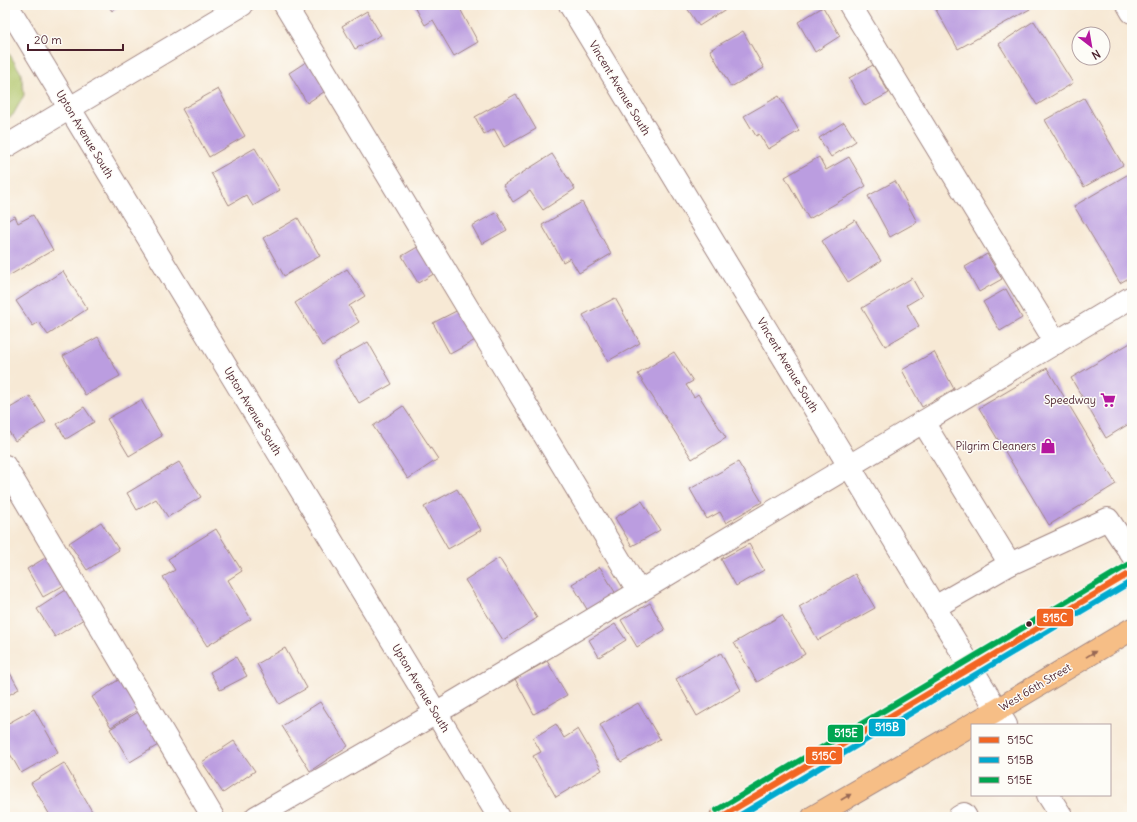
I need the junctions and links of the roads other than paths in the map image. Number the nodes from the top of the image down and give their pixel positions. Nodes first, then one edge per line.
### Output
1 (7, 5) edge
2 (242, 5) edge
3 (285, 5) edge
4 (570, 5) edge
5 (850, 5) edge
6 (1128, 5) edge
7 (1132, 12) edge
8 (70, 108) junction
9 (5, 147) edge
10 (1132, 298) edge
11 (1056, 343) junction
12 (923, 422) junction
13 (5, 466) edge
14 (849, 466) junction
15 (1132, 555) edge
16 (1010, 564) junction
17 (1132, 572) edge
18 (639, 592) junction
19 (935, 607) junction
20 (1132, 629) edge
21 (972, 668) junction
22 (436, 713) junction
23 (1002, 718) edge
24 (991, 724) edge
25 (971, 734) edge
26 (1049, 796) edge
27 (728, 815) edge
28 (213, 817) edge
29 (256, 817) edge
30 (499, 817) edge
31 (813, 817) edge
32 (959, 817) edge
33 (966, 817) edge
34 (1062, 817) edge

1 - 8 street, Upton Avenue South
2 - 8 street
3 - 18 street
4 - 14 street, Vincent Avenue South
5 - 11 street
6 - 7 street
8 - 9 street
8 - 22 street, Upton Avenue South
10 - 11 street
11 - 12 street
12 - 14 street
12 - 16 street
13 - 28 street
14 - 18 street
14 - 19 street, Vincent Avenue South
15 - 16 street
16 - 19 street
17 - 21 main road
18 - 22 street
19 - 21 street, Vincent Avenue South
23 -> 20 main road, West 66th Street
21 - 23 street, Vincent Avenue South
21 - 27 main road
22 - 29 street
22 - 30 street, Upton Avenue South
24 -> 23 main road, West 66th Street
31 -> 25 main road, West 66th Street
26 - 34 street
32 - 33 street

